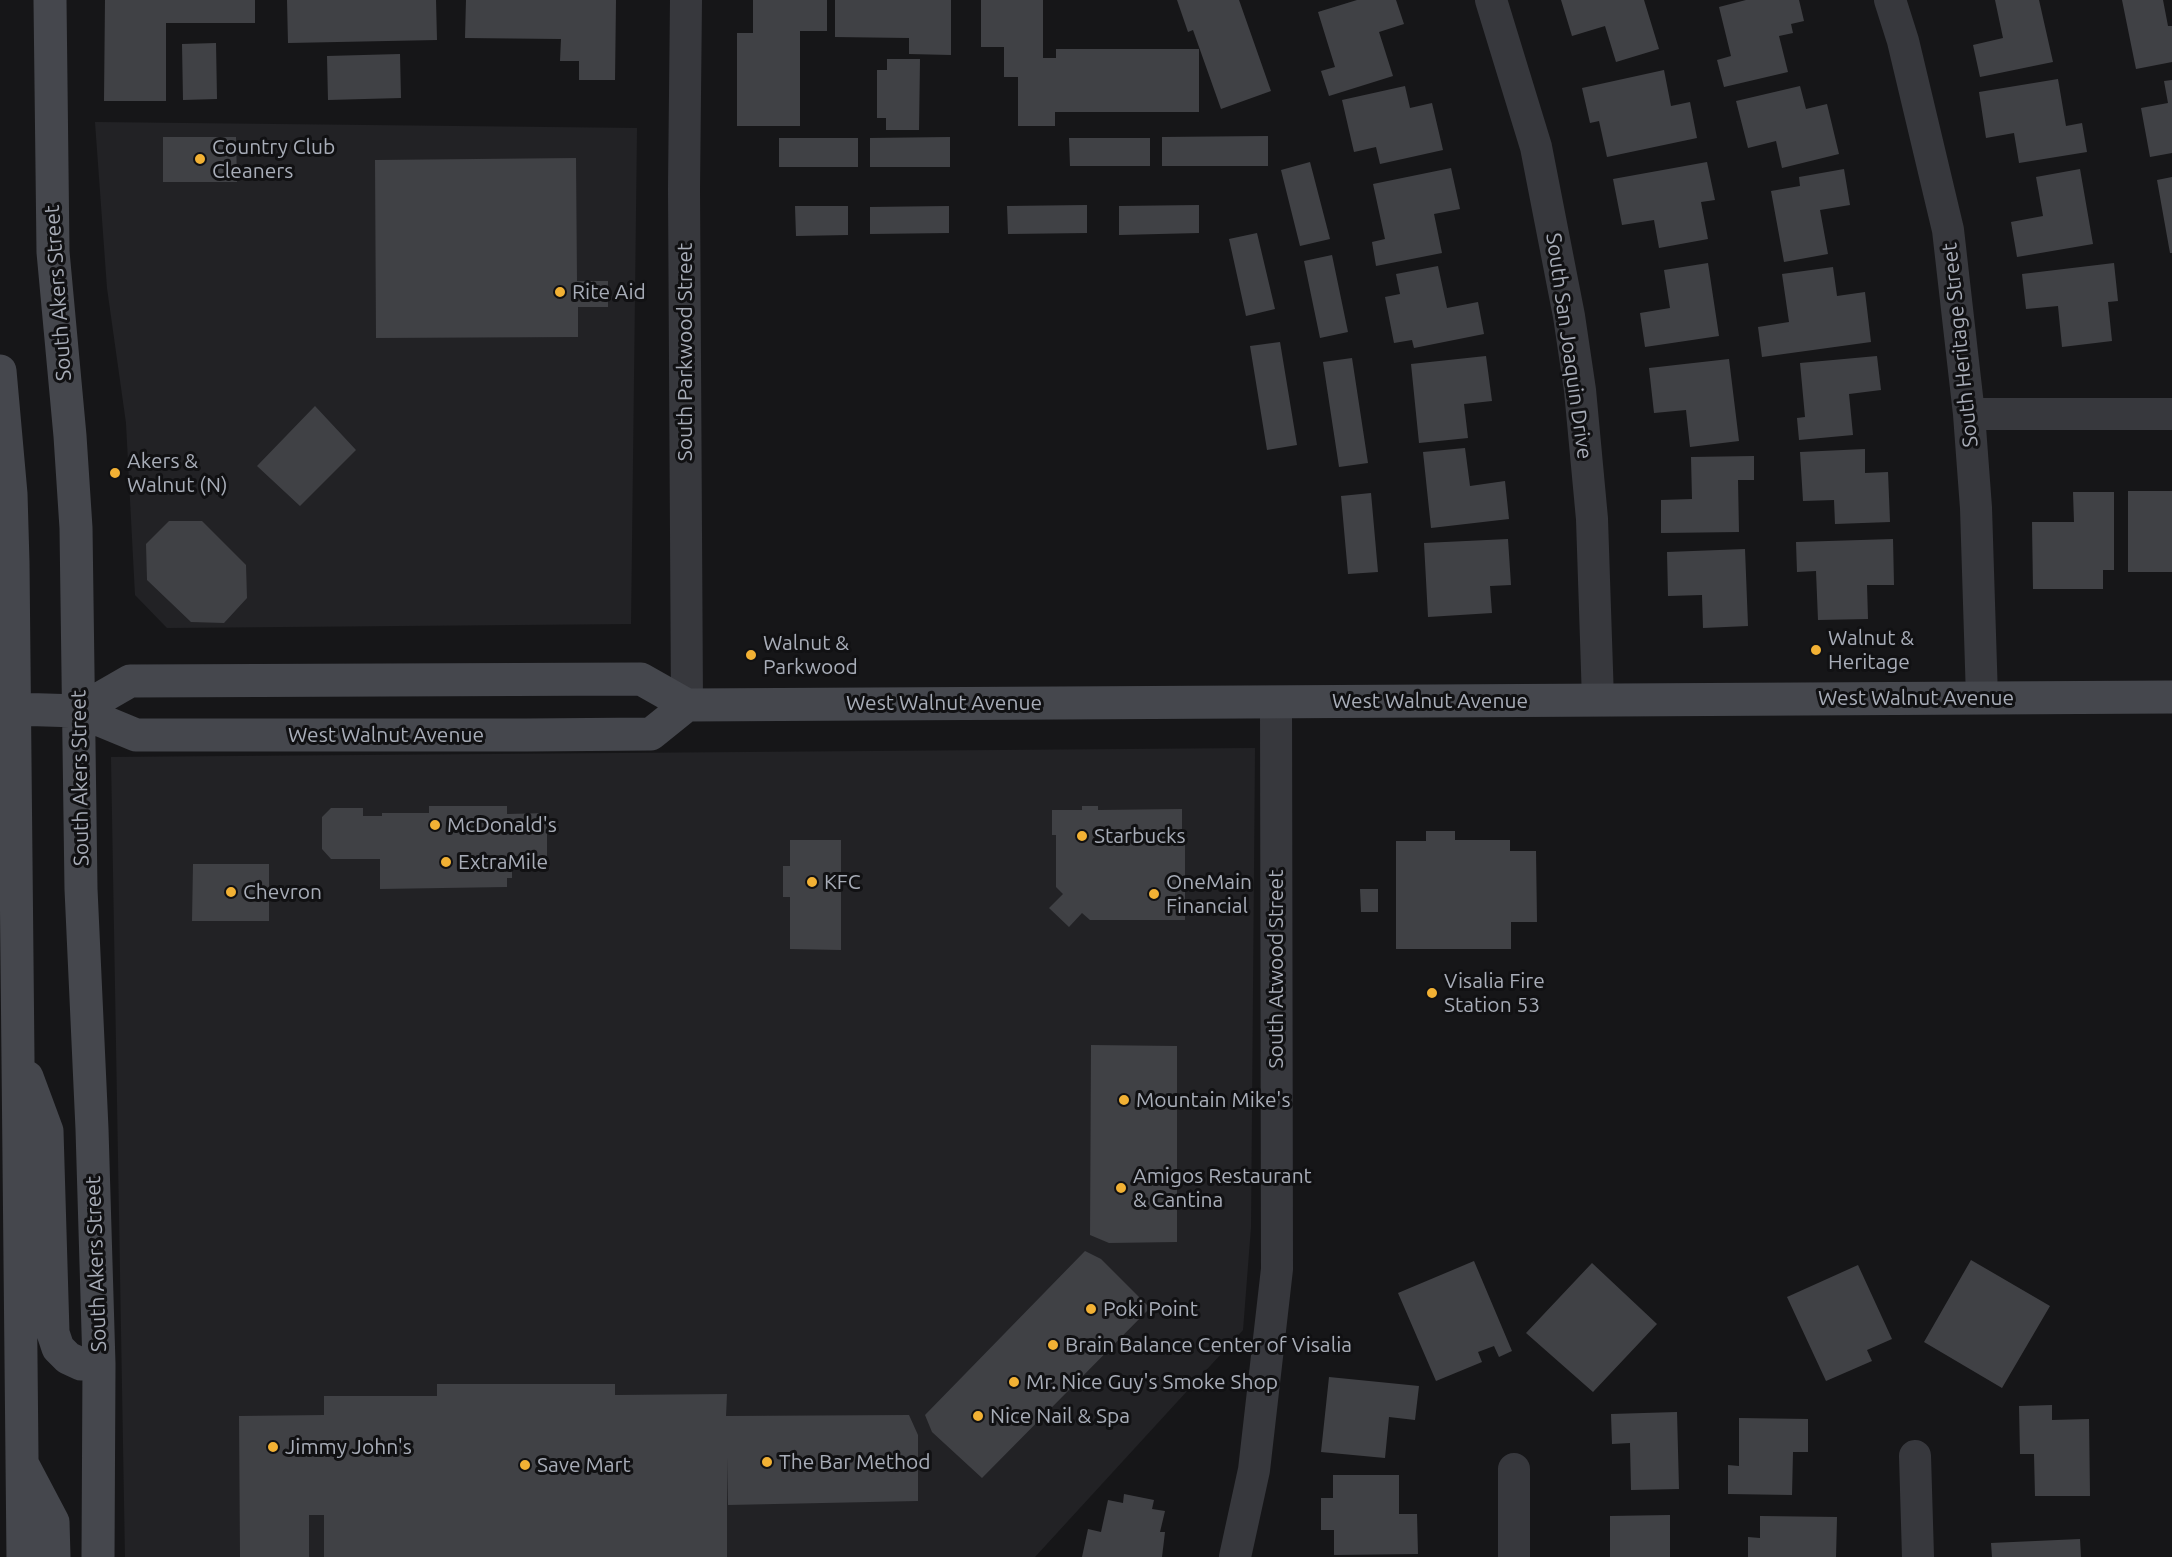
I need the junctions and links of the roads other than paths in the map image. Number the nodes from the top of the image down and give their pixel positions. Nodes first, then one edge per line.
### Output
1 (50, 0) edge
2 (686, 0) edge
3 (1491, 0) edge
4 (1890, 0) edge
5 (0, 371) edge
6 (1968, 414) junction
7 (2172, 414) edge
8 (1982, 698) junction
9 (2172, 698) edge
10 (1598, 700) junction
11 (1275, 702) junction
12 (687, 705) junction
13 (14, 709) junction
14 (78, 711) junction
15 (19, 1054) junction
16 (99, 1364) junction
17 (1915, 1456) dead end
18 (22, 1462) junction
19 (1514, 1469) dead end
20 (23, 1557) edge
21 (54, 1557) edge
22 (98, 1557) edge
23 (1235, 1557) edge
24 (1514, 1557) edge
25 (1918, 1557) edge

1 - 14 main road, South Akers Street
2 - 12 street, South Parkwood Street
3 - 10 street, South San Joaquin Drive
4 - 6 street, South Heritage Street
5 - 13 main road
6 - 7 street
6 - 8 street, South Heritage Street
8 - 9 main road, West Walnut Avenue
8 - 10 main road, West Walnut Avenue
10 - 11 main road, West Walnut Avenue
11 - 12 main road, West Walnut Avenue
11 - 23 street, South Atwood Street
12 - 14 main road, West Walnut Avenue
12 - 14 main road, West Walnut Avenue
13 - 14 main road, West Walnut Avenue
13 - 15 main road
14 - 16 main road, South Akers Street
15 - 16 main road
15 - 18 main road
16 - 22 main road, South Akers Street
17 - 25 street
18 - 20 main road
18 - 21 main road
19 - 24 street

